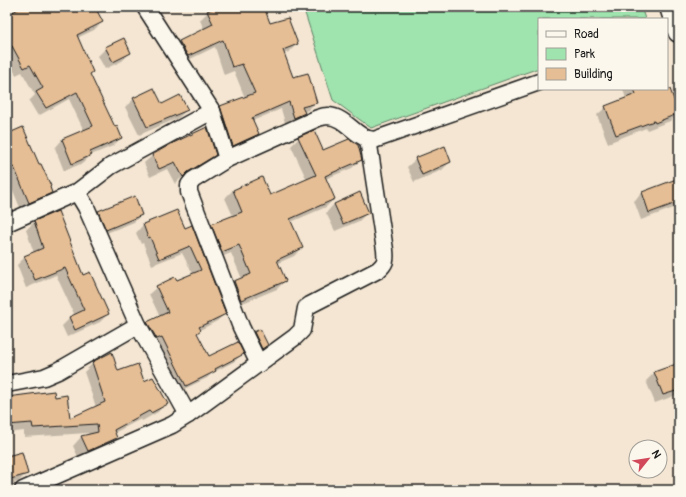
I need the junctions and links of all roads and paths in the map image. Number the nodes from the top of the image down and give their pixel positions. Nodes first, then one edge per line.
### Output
1 (145, 7) edge
2 (671, 7) edge
3 (679, 32) edge
4 (668, 37) edge
5 (538, 82) edge
6 (212, 111) junction
7 (368, 139) junction
8 (227, 159) junction
9 (77, 192) junction
10 (7, 223) edge
11 (138, 325) junction
12 (259, 364) junction
13 (7, 384) edge
14 (188, 415) junction
15 (23, 490) edge

1 - 6 street
2 - 3 main road
3 - 4 street
5 - 7 street
6 - 8 street
6 - 9 street
7 - 8 street
7 - 12 street
8 - 12 street
9 - 10 street
9 - 11 street
11 - 13 street
11 - 14 street
12 - 14 street
14 - 15 street

